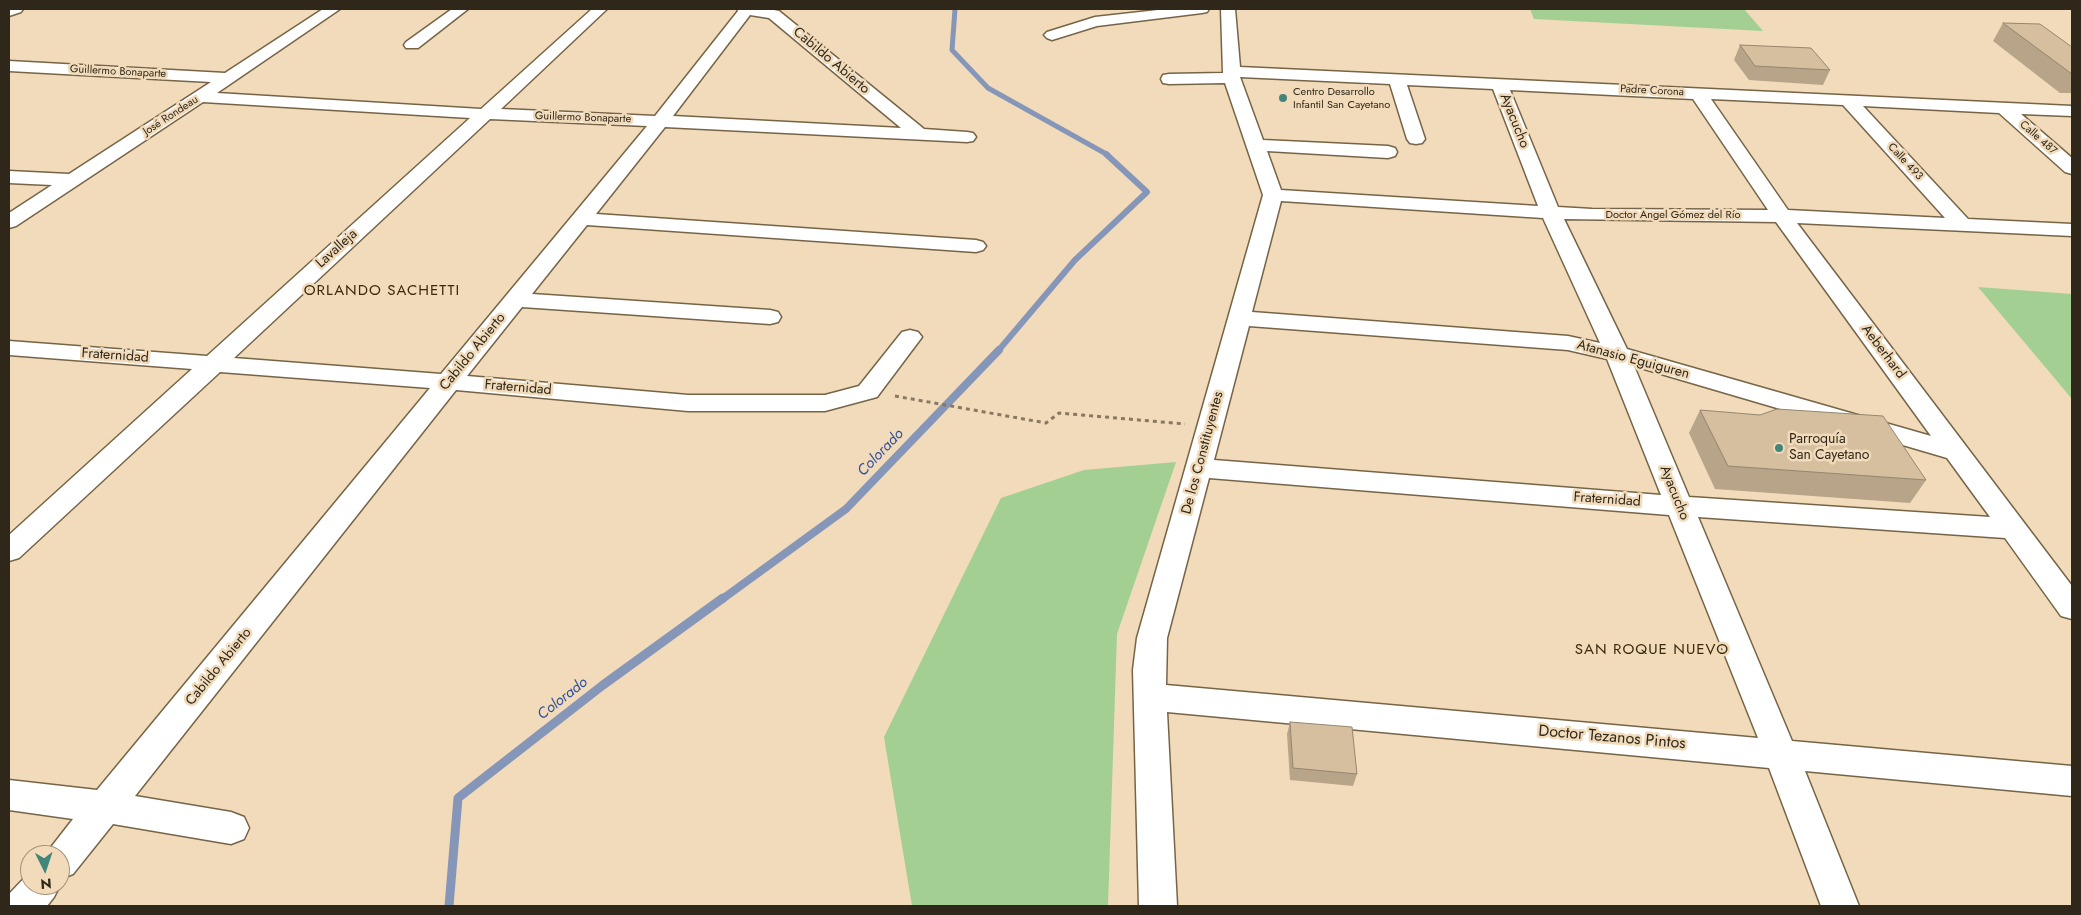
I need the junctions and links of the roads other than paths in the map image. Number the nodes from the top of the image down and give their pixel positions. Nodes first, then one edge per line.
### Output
1 (16, 9) edge
2 (333, 9) edge
3 (462, 9) edge
4 (600, 9) edge
5 (746, 9) edge
6 (1202, 9) edge
7 (1228, 9) edge
8 (9, 12) edge
9 (1052, 34) dead end
10 (412, 45) dead end
11 (9, 66) edge
12 (1232, 75) junction
13 (228, 78) junction
14 (1169, 79) dead end
15 (1397, 79) junction
16 (1499, 84) junction
17 (1698, 93) junction
18 (200, 97) junction
19 (1847, 100) junction
20 (2004, 108) junction
21 (2072, 111) edge
22 (485, 114) junction
23 (660, 121) junction
24 (920, 135) junction
25 (967, 138) dead end
26 (1416, 139) dead end
27 (1256, 145) junction
28 (1388, 152) dead end
29 (2072, 168) edge
30 (9, 177) edge
31 (73, 180) junction
32 (1273, 195) junction
33 (1551, 213) junction
34 (1782, 216) junction
35 (581, 219) junction
36 (9, 222) edge
37 (1962, 224) junction
38 (2072, 230) edge
39 (976, 246) dead end
40 (516, 300) junction
41 (770, 317) dead end
42 (1239, 318) junction
43 (910, 337) dead end
44 (9, 348) edge
45 (1617, 354) junction
46 (212, 363) junction
47 (450, 382) junction
48 (1957, 452) junction
49 (1200, 468) junction
50 (1678, 506) junction
51 (2014, 529) junction
52 (14, 540) edge
53 (2072, 608) edge
54 (1151, 697) junction
55 (1781, 754) junction
56 (2072, 781) edge
57 (9, 795) edge
58 (106, 807) junction
59 (232, 828) dead end
60 (70, 850) edge
61 (32, 895) edge
62 (23, 906) edge
63 (1158, 906) edge
64 (1840, 906) edge

1 - 8 street
2 - 13 street, José Rondeau
3 - 10 street
4 - 22 street, Lavalleja
5 - 23 street, Cabildo Abierto
5 - 24 street, Cabildo Abierto
6 - 9 street
7 - 12 street
11 - 13 street, Guillermo Bonaparte
12 - 14 street, Padre Corona
12 - 15 street, Padre Corona
12 - 27 street
13 - 18 street, José Rondeau
15 - 16 street, Padre Corona
15 - 26 street
16 - 17 street, Padre Corona
16 - 33 street, Ayacucho
17 - 19 street, Padre Corona
17 - 34 street, Aeberhard
18 - 22 street, Guillermo Bonaparte
18 - 31 street, José Rondeau
19 - 20 street, Padre Corona
19 - 37 street, Calle 493
20 - 21 street, Padre Corona
20 - 29 street, Calle 487
22 - 23 street, Guillermo Bonaparte
22 - 46 street, Lavalleja
23 - 24 street, Guillermo Bonaparte
23 - 35 street, Cabildo Abierto
24 - 25 street, Guillermo Bonaparte
27 - 28 street
27 - 32 street
30 - 31 street
31 - 36 street, José Rondeau
32 - 33 street, Doctor Angel Gómez del Río
32 - 42 street, De los Constituyentes
33 - 34 street, Doctor Angel Gómez del Río
33 - 45 street, Ayacucho
34 - 37 street, Doctor Angel Gómez del Río
34 - 48 street, Aeberhard
35 - 39 street
35 - 40 street, Cabildo Abierto
37 - 38 street, Doctor Angel Gómez del Río
40 - 41 street
40 - 47 street, Cabildo Abierto
42 - 45 street, Atanasio Eguiguren
42 - 49 street, De los Constituyentes
43 - 47 street, Fraternidad
44 - 46 street, Fraternidad
45 - 48 street, Atanasio Eguiguren
45 - 50 street, Ayacucho
46 - 47 street, Fraternidad
46 - 52 street, Lavalleja
47 - 58 street, Cabildo Abierto
48 - 51 street, Aeberhard
49 - 50 street, Fraternidad
49 - 54 street, De los Constituyentes
50 - 51 street, Fraternidad
50 - 55 street, Ayacucho
51 - 53 street, Aeberhard
54 - 55 street, Doctor Tezanos Pintos
54 - 63 street, De los Constituyentes
55 - 56 street, Doctor Tezanos Pintos
55 - 64 street, Ayacucho
57 - 58 street
58 - 59 street
58 - 60 street, Cabildo Abierto
61 - 62 street

